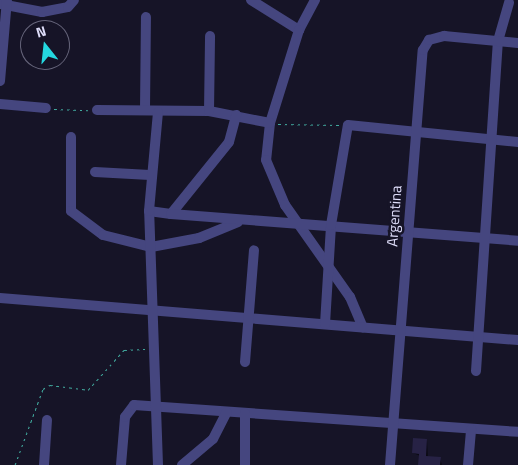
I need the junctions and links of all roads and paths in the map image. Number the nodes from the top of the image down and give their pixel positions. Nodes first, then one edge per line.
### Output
1 (74, 0) edge
2 (315, 0) edge
3 (255, 1) edge
4 (5, 3) edge
5 (509, 3) dead end
6 (146, 18) dead end
7 (299, 30) junction
8 (210, 36) dead end
9 (498, 41) junction
10 (518, 43) edge
11 (0, 82) edge
12 (0, 104) edge
13 (46, 108) joint
14 (144, 109) junction
15 (96, 110) joint
16 (208, 111) junction
17 (158, 112) junction
18 (236, 115) junction
19 (270, 123) junction
20 (348, 125) junction
21 (415, 135) junction
22 (72, 138) dead end
23 (494, 140) junction
24 (518, 142) edge
25 (95, 172) dead end
26 (150, 175) junction
27 (149, 211) junction
28 (171, 214) junction
29 (239, 222) junction
30 (300, 223) junction
31 (331, 225) junction
32 (408, 231) junction
33 (485, 239) junction
34 (518, 241) edge
35 (151, 247) junction
36 (254, 250) dead end
37 (331, 268) junction
38 (0, 298) edge
39 (152, 310) junction
40 (248, 318) junction
41 (325, 324) junction
42 (364, 327) junction
43 (400, 330) junction
44 (476, 336) junction
45 (518, 340) edge
46 (153, 350) junction
47 (245, 362) dead end
48 (476, 371) dead end
49 (155, 404) junction
50 (227, 412) junction
51 (245, 413) junction
52 (47, 420) dead end
53 (396, 422) junction
54 (471, 429) junction
55 (518, 432) edge
56 (16, 465) edge
57 (44, 465) edge
58 (121, 465) edge
59 (158, 465) edge
60 (182, 465) edge
61 (245, 465) edge
62 (390, 465) edge
63 (468, 465) edge

1 - 4 street
2 - 7 street
3 - 7 street
4 - 11 street
5 - 9 street
6 - 14 street
7 - 19 street
8 - 16 street
9 - 10 street, Argentina
9 - 21 street, Argentina
9 - 23 street
12 - 13 street
13 - 15 path
14 - 15 street
14 - 17 street
16 - 17 street
16 - 18 street
17 - 26 street
18 - 19 street
18 - 28 street
19 - 20 path
19 - 30 street
20 - 21 street
20 - 31 street
21 - 23 street
21 - 32 street, Argentina
22 - 35 street
23 - 24 street
23 - 33 street
25 - 26 street
26 - 27 street
27 - 28 street
27 - 35 street
28 - 29 street
29 - 30 street
29 - 35 street
30 - 31 street
30 - 37 street
31 - 32 street
31 - 37 street
32 - 33 street
32 - 43 street, Argentina
33 - 34 street
33 - 44 street
35 - 39 street
36 - 40 street
37 - 41 street
37 - 42 street
38 - 39 street
39 - 40 street
39 - 46 street
40 - 41 street
40 - 47 street
41 - 42 street
42 - 43 street
43 - 44 street
43 - 53 street, Argentina
44 - 45 street
44 - 48 street
46 - 49 street
46 - 56 path
49 - 50 street
49 - 58 street
49 - 59 street
50 - 51 street
50 - 60 street
51 - 53 street
51 - 61 street
52 - 57 street
53 - 54 street
53 - 62 street, Argentina
54 - 55 street
54 - 63 street

